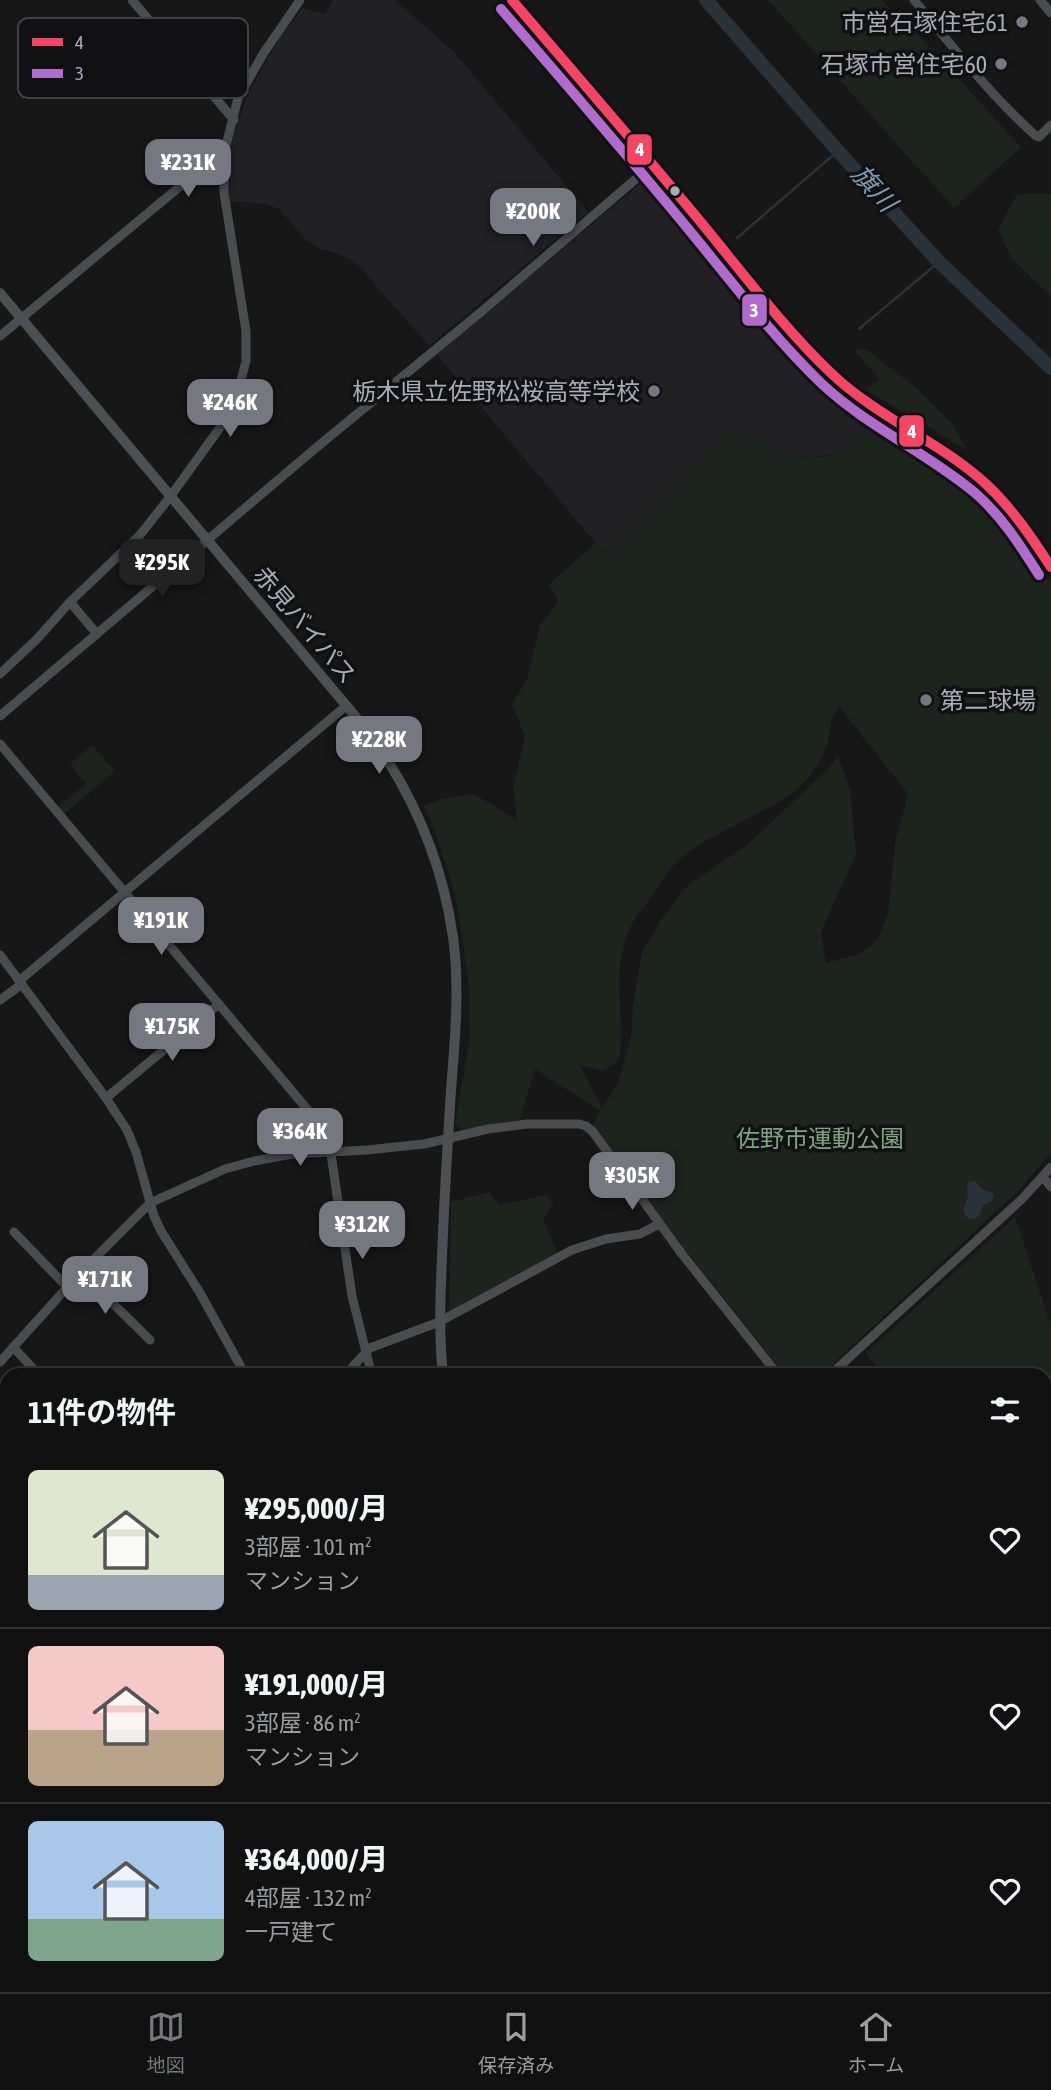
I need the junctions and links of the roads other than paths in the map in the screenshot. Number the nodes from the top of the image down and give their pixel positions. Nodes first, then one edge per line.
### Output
1 (132, 0) edge
2 (300, 0) edge
3 (512, 0) edge
4 (914, 0) edge
5 (1040, 0) edge
6 (1051, 13) edge
7 (147, 18) edge
8 (248, 80) edge
9 (215, 98) edge
10 (238, 98) edge
11 (234, 120) junction
12 (1051, 125) edge
13 (225, 149) junction
14 (652, 165) junction
15 (0, 293) edge
16 (21, 319) junction
17 (0, 336) edge
18 (170, 496) junction
19 (208, 541) junction
20 (1051, 567) edge
21 (70, 602) junction
22 (97, 634) junction
23 (0, 674) edge
24 (346, 706) junction
25 (0, 716) edge
26 (0, 744) edge
27 (125, 892) junction
28 (0, 955) edge
29 (21, 982) junction
30 (0, 1000) edge
31 (219, 1004) junction
32 (106, 1098) junction
33 (448, 1138) junction
34 (331, 1151) junction
35 (1051, 1167) edge
36 (1043, 1177) junction
37 (1051, 1187) edge
38 (150, 1203) junction
39 (659, 1224) junction
40 (14, 1233) dead end
41 (81, 1272) junction
42 (67, 1287) junction
43 (439, 1322) junction
44 (150, 1340) dead end
45 (13, 1347) junction
46 (366, 1353) junction
47 (2, 1356) edge
48 (33, 1368) edge
49 (242, 1368) edge
50 (352, 1368) edge
51 (370, 1368) edge
52 (442, 1368) edge
53 (773, 1368) edge
54 (839, 1368) edge

1 - 7 street
2 - 8 street
3 - 14 street
4 - 12 street
5 - 6 street
9 - 11 street
10 - 11 street
11 - 13 street
13 - 16 street
13 - 18 street
14 - 19 street
14 - 20 street
15 - 16 main road, 赤見バイパス
16 - 17 street
16 - 18 main road, 赤見バイパス
18 - 19 main road, 赤見バイパス
18 - 21 street
19 - 22 street
19 - 24 main road, 赤見バイパス
21 - 22 street
21 - 23 street
22 - 25 street
24 - 27 street
24 - 33 main road, 赤見バイパス
26 - 27 street
27 - 29 street
27 - 31 street
28 - 29 street
29 - 30 street
29 - 32 street
31 - 32 street
31 - 34 street
32 - 38 street
33 - 34 street
33 - 39 street
33 - 43 main road, 赤見バイパス
34 - 38 street
34 - 46 street
35 - 36 street
36 - 37 street
36 - 54 street
38 - 41 street
38 - 49 street
39 - 43 street
39 - 53 street
40 - 42 street
41 - 42 street
41 - 44 street
42 - 45 street
43 - 46 street
43 - 52 main road, 赤見バイパス
45 - 47 street
45 - 48 street
46 - 50 street
46 - 51 street

